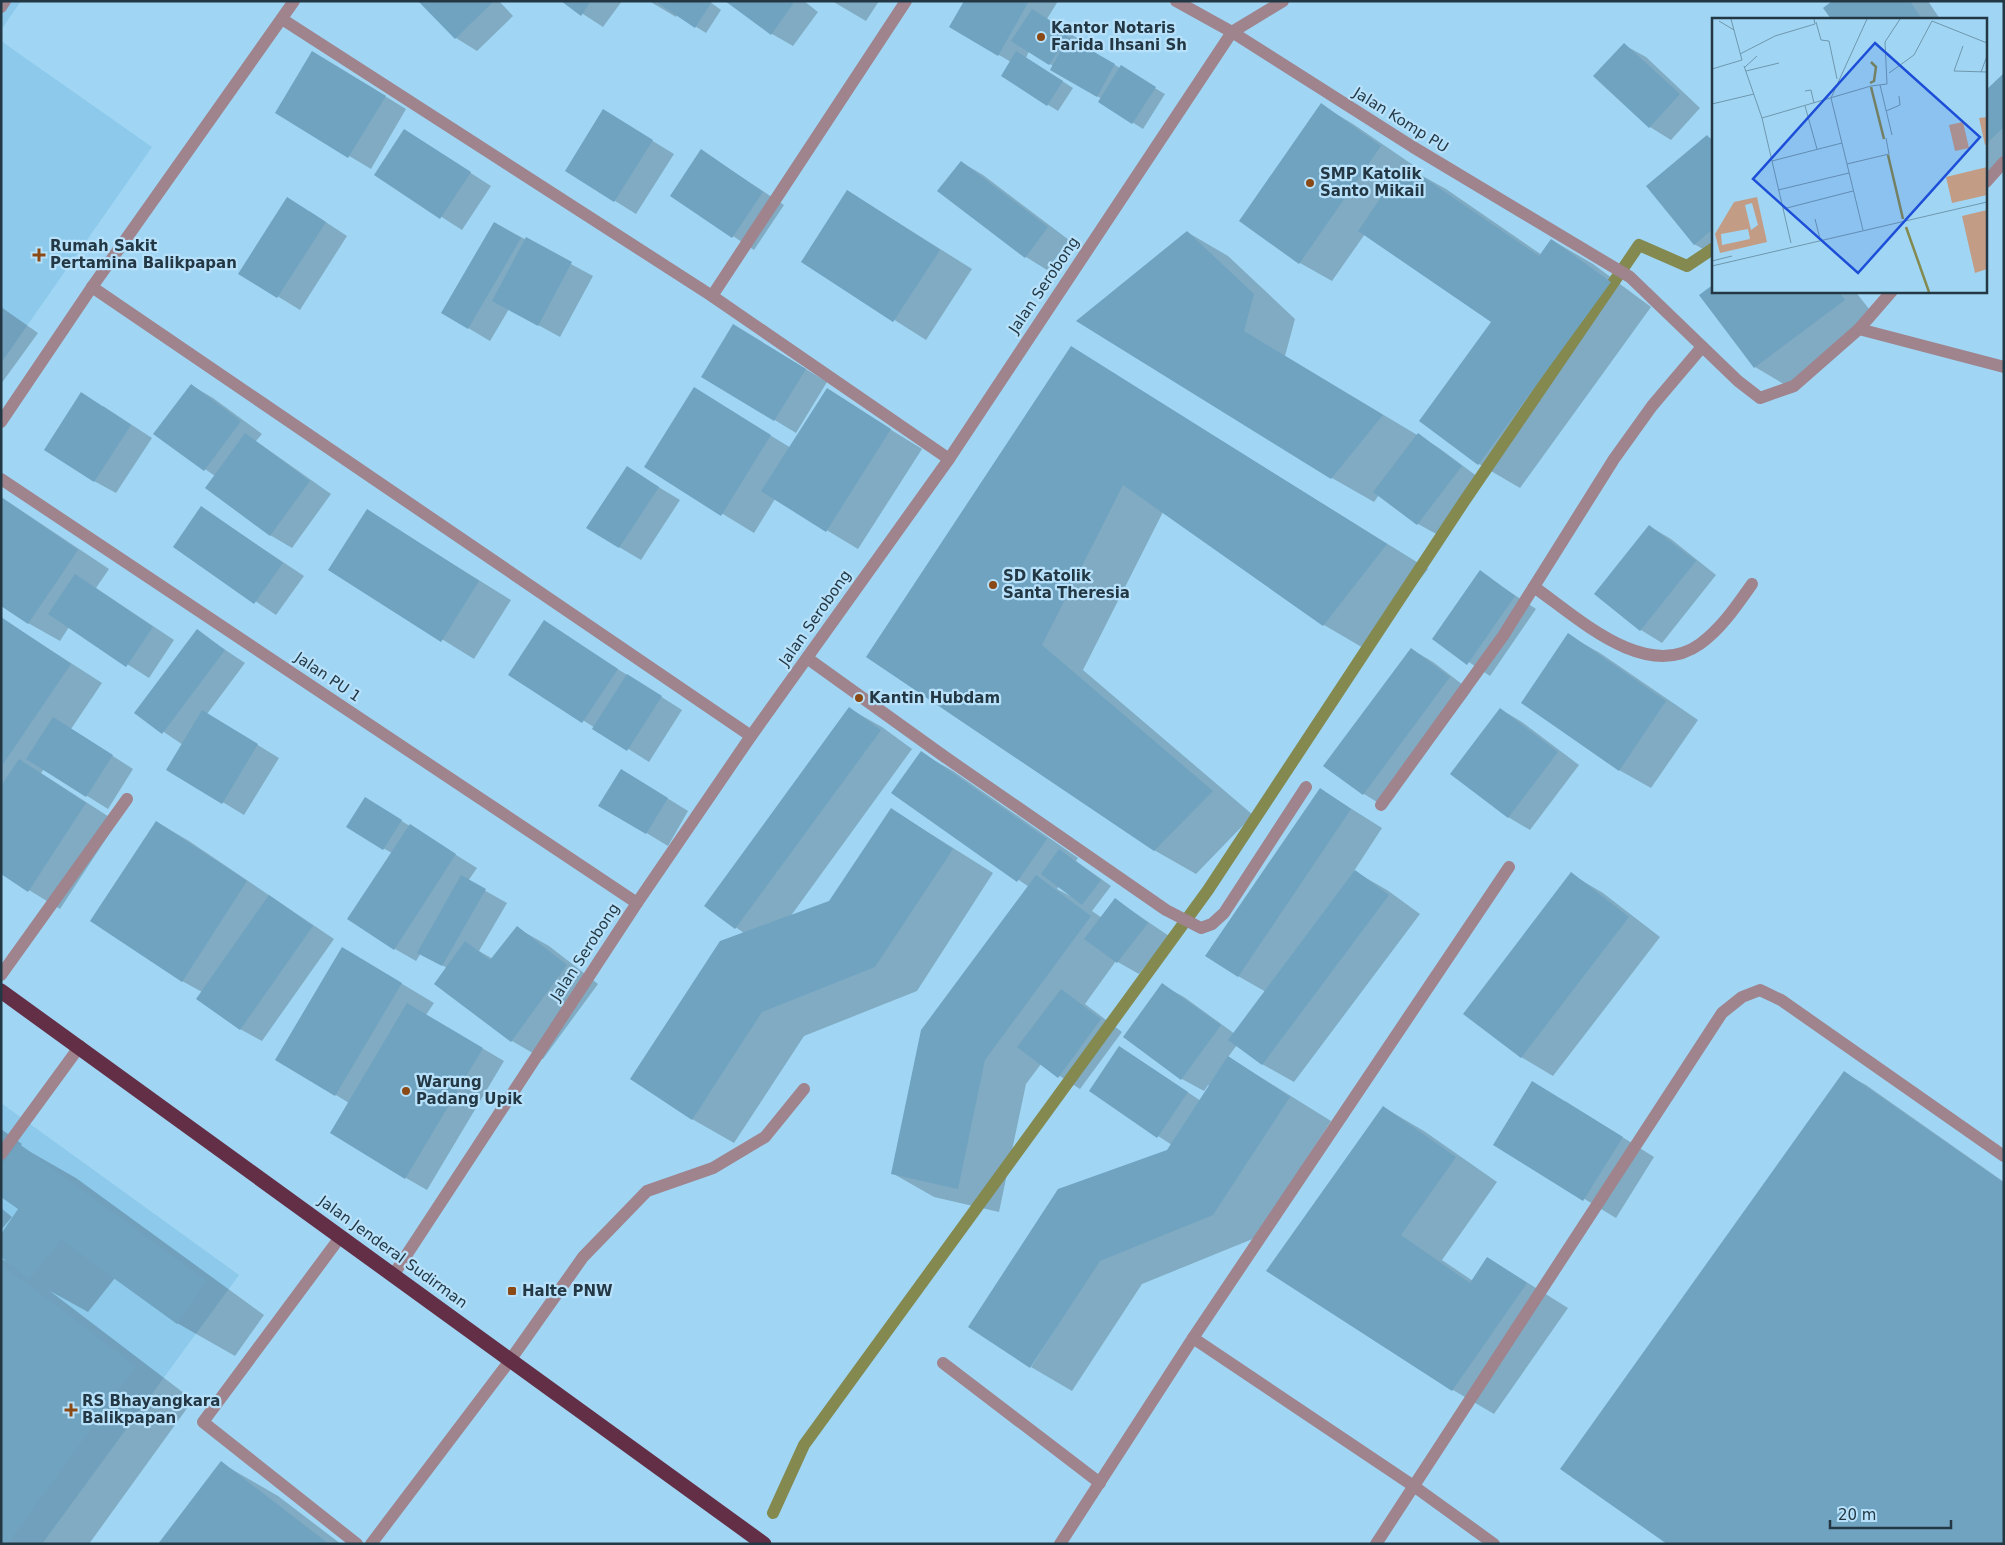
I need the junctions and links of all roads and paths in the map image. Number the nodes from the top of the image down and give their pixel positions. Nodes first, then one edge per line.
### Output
1 (5, 1) edge
2 (294, 1) edge
3 (906, 1) edge
4 (1176, 1) edge
5 (1283, 1) edge
6 (1, 7) edge
7 (282, 18) junction
8 (1232, 32) junction
9 (2004, 162) edge
10 (1988, 180) edge
11 (92, 287) junction
12 (1891, 292) edge
13 (712, 296) junction
14 (1859, 329) junction
15 (1702, 347) junction
16 (2004, 368) edge
17 (1, 422) edge
18 (948, 459) junction
19 (1, 479) edge
20 (1752, 584) dead end
21 (1534, 587) junction
22 (807, 658) junction
23 (751, 736) junction
24 (1306, 787) dead end
25 (127, 799) dead end
26 (1381, 805) dead end
27 (1509, 867) dead end
28 (637, 903) junction
29 (1, 975) edge
30 (1, 991) edge
31 (80, 1046) junction
32 (804, 1089) dead end
33 (1, 1154) edge
34 (2004, 1156) edge
35 (341, 1236) junction
36 (394, 1274) junction
37 (1193, 1338) junction
38 (511, 1359) junction
39 (944, 1362) dead end
40 (1100, 1483) junction
41 (1415, 1486) junction
42 (357, 1544) edge
43 (371, 1544) edge
44 (764, 1544) edge
45 (1060, 1544) edge
46 (1376, 1544) edge
47 (1494, 1544) edge

1 - 6 street
2 - 7 street
3 - 13 street
4 - 8 street, Jalan Komp PU
5 - 8 street, Jalan Serobong
7 - 11 street
7 - 13 street
8 - 15 street, Jalan Komp PU
8 - 18 street, Jalan Serobong
9 - 10 street
11 - 17 street
11 - 23 street
12 - 14 street
13 - 18 street
14 - 15 street, Jalan Komp PU
14 - 16 street
15 - 21 street
18 - 22 street, Jalan Serobong
19 - 28 street, Jalan PU 1
20 - 21 street
21 - 26 street
22 - 23 street, Jalan Serobong
22 - 24 street
23 - 28 street, Jalan Serobong
25 - 29 street
27 - 37 street
28 - 36 street, Jalan Serobong
30 - 31 highway, Jalan Jenderal Sudirman
31 - 33 street
31 - 35 highway, Jalan Jenderal Sudirman
32 - 38 street
34 - 41 street
35 - 36 highway, Jalan Jenderal Sudirman
35 - 42 street
36 - 38 highway, Jalan Jenderal Sudirman
37 - 40 street
37 - 41 street
38 - 43 street
38 - 44 highway, Jalan Jenderal Sudirman
39 - 40 street
40 - 45 street
41 - 46 street
41 - 47 street

